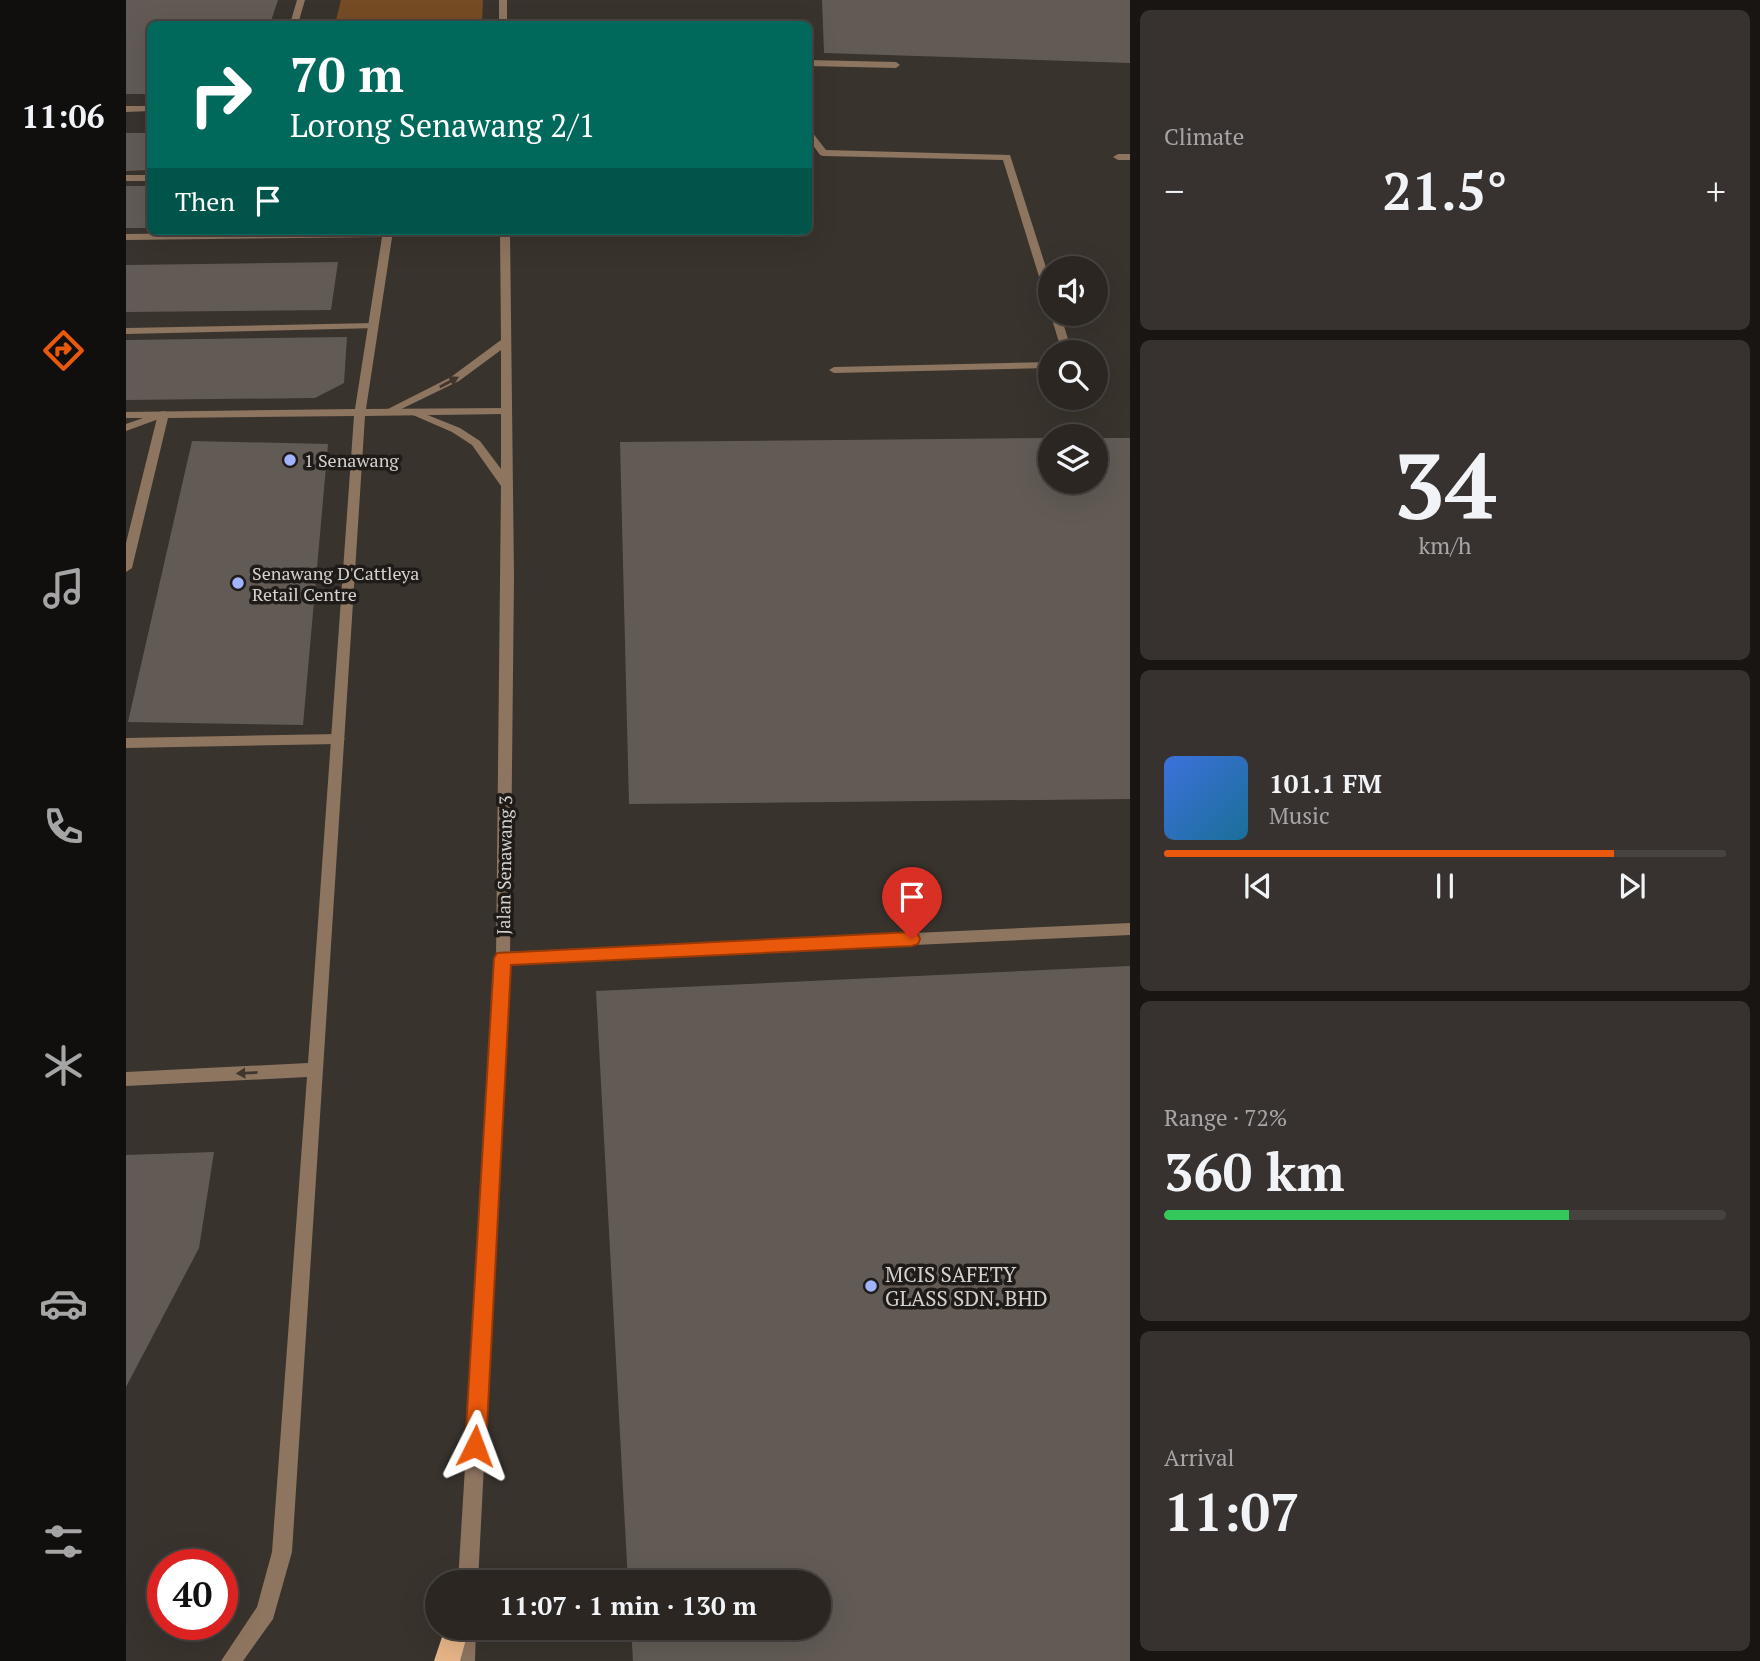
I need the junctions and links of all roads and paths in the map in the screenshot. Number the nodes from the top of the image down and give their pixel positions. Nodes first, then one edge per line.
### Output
1 (301, 0) edge
2 (503, 0) edge
3 (295, 21) edge
4 (503, 21) edge
5 (812, 63) edge
6 (895, 65) dead end
7 (126, 109) edge
8 (147, 109) edge
9 (812, 136) edge
10 (1118, 157) dead end
11 (1130, 158) edge
12 (126, 178) edge
13 (147, 178) edge
14 (231, 235) edge
15 (388, 235) edge
16 (505, 235) edge
17 (126, 237) edge
18 (1038, 257) edge
19 (374, 326) junction
20 (126, 331) edge
21 (506, 341) junction
22 (1038, 366) edge
23 (834, 370) dead end
24 (505, 411) junction
25 (360, 412) junction
26 (387, 412) junction
27 (411, 412) junction
28 (163, 414) junction
29 (126, 415) edge
30 (126, 428) edge
31 (506, 485) junction
32 (126, 568) edge
33 (338, 739) junction
34 (126, 743) edge
35 (1130, 929) edge
36 (503, 958) junction
37 (315, 1070) junction
38 (126, 1079) edge
39 (469, 1570) edge
40 (453, 1640) edge
41 (466, 1640) edge
42 (231, 1661) edge
43 (447, 1661) edge
44 (465, 1661) edge

1 - 3 street
2 - 4 street
5 - 6 street
7 - 8 street
9 - 18 street
10 - 11 street
12 - 13 street
14 - 17 street
15 - 19 street
16 - 21 street, Jalan Senawang 3
19 - 20 street
19 - 25 street
21 - 24 street, Jalan Senawang 3
26 -> 21 street
22 - 23 street
24 - 27 street
24 - 31 street, Jalan Senawang 3
25 - 26 street
25 - 28 street
25 - 33 street
26 - 27 street
27 - 31 street
28 - 29 street
28 - 30 street
28 - 32 street
31 - 36 street, Jalan Senawang 3
33 - 34 street
33 - 37 street
35 - 36 street
36 - 39 street, Jalan Senawang 3
37 -> 38 street
37 - 42 street
40 - 43 main road
41 - 44 street

